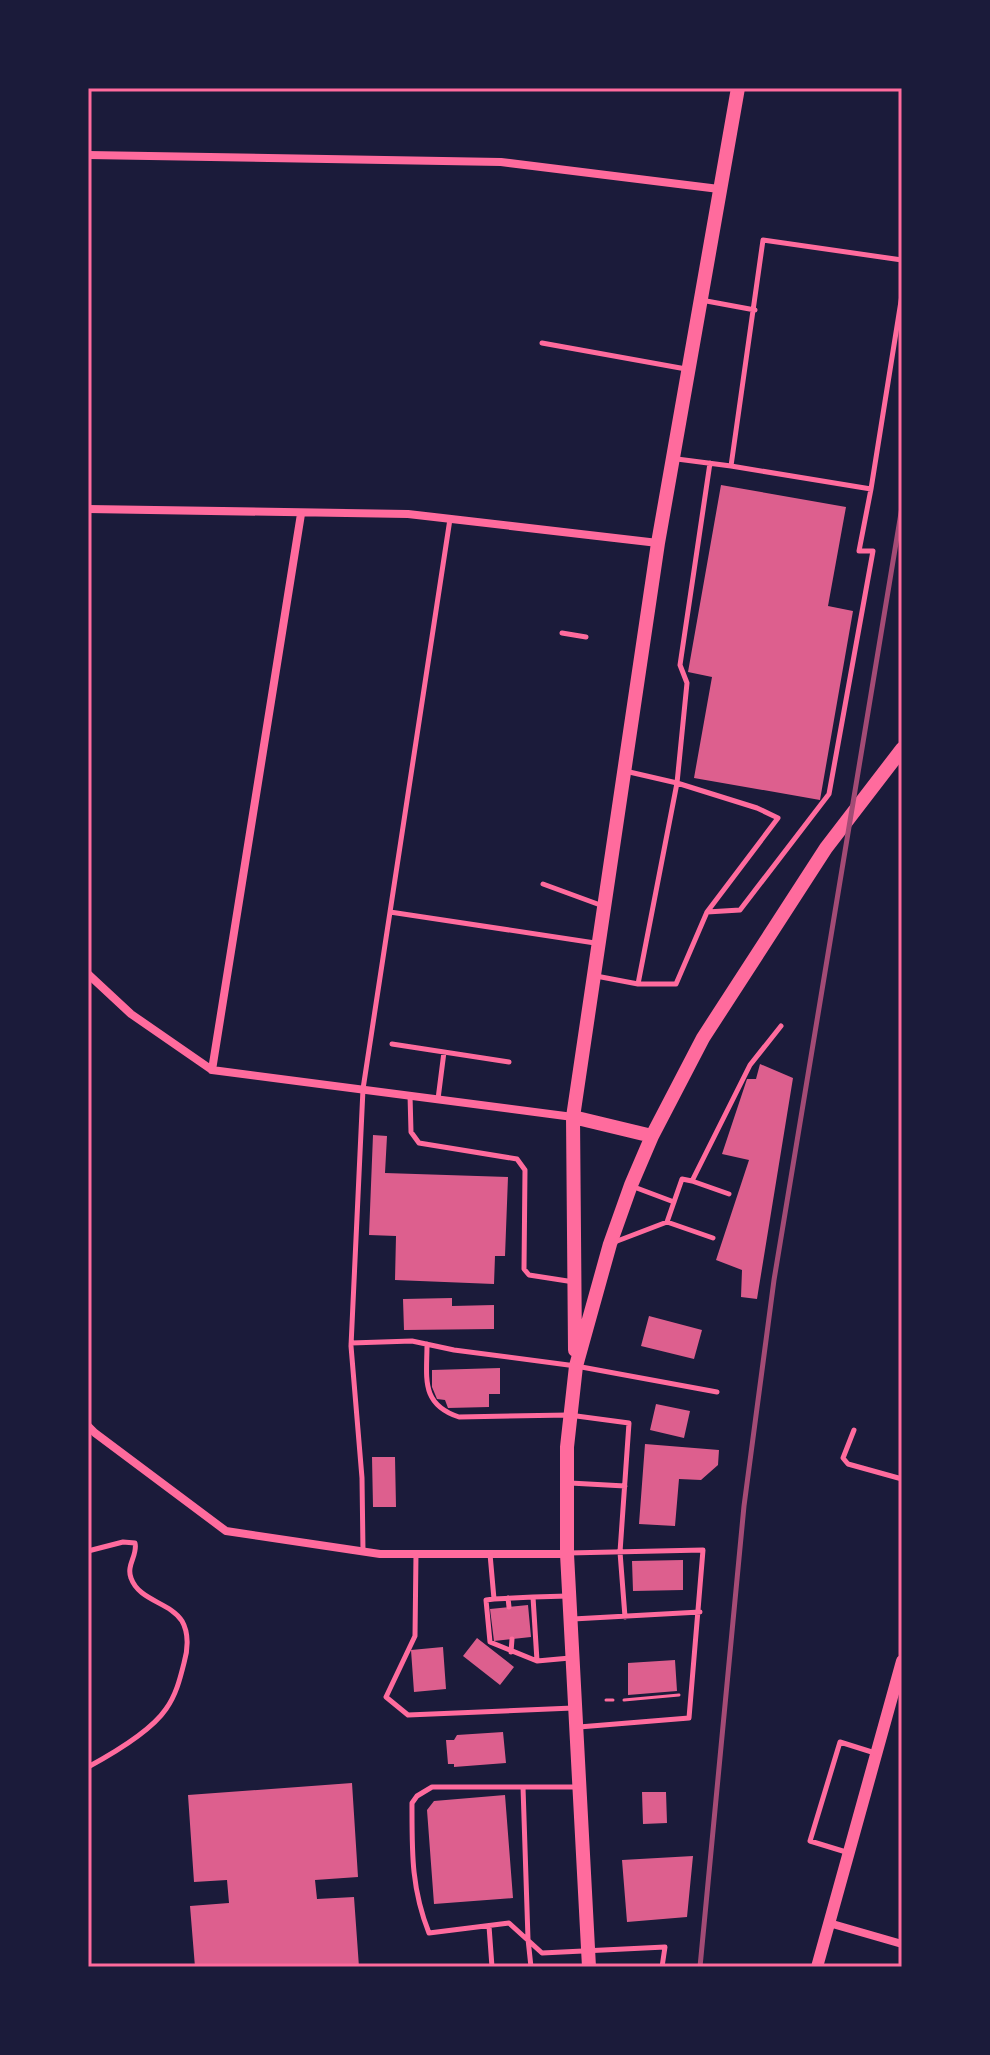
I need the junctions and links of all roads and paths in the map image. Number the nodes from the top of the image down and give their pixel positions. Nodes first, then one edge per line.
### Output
1 (738, 88) edge
2 (88, 155) edge
3 (719, 189) junction
4 (902, 260) edge
5 (902, 295) edge
6 (700, 299) junction
7 (755, 310) junction
8 (542, 343) dead end
9 (687, 369) junction
10 (672, 458) junction
11 (710, 463) junction
12 (731, 466) junction
13 (871, 489) junction
14 (88, 509) edge
15 (301, 514) junction
16 (450, 519) junction
17 (658, 543) junction
18 (562, 633) dead end
19 (586, 637) dead end
20 (902, 749) edge
21 (624, 771) junction
22 (677, 783) junction
23 (543, 884) dead end
24 (604, 907) junction
25 (390, 912) junction
26 (707, 912) junction
27 (598, 943) junction
28 (88, 974) edge
29 (594, 976) junction
30 (638, 984) junction
31 (781, 1026) dead end
32 (392, 1044) dead end
33 (444, 1052) junction
34 (509, 1062) dead end
35 (212, 1070) junction
36 (363, 1089) junction
37 (410, 1095) junction
38 (438, 1099) junction
39 (573, 1117) junction
40 (652, 1136) junction
41 (692, 1181) junction
42 (631, 1185) junction
43 (729, 1194) dead end
44 (674, 1202) junction
45 (667, 1222) junction
46 (713, 1238) dead end
47 (610, 1244) junction
48 (575, 1282) junction
49 (351, 1343) junction
50 (427, 1344) junction
51 (576, 1366) junction
52 (717, 1392) dead end
53 (569, 1415) junction
54 (88, 1426) edge
55 (854, 1430) dead end
56 (902, 1479) edge
57 (567, 1483) junction
58 (625, 1486) junction
59 (88, 1551) edge
60 (363, 1552) junction
61 (620, 1552) junction
62 (416, 1554) junction
63 (490, 1554) junction
64 (567, 1554) junction
65 (569, 1596) junction
66 (533, 1597) junction
67 (508, 1598) junction
68 (494, 1599) junction
69 (509, 1607) dead end
70 (700, 1612) junction
71 (625, 1617) junction
72 (571, 1620) junction
73 (512, 1639) dead end
74 (511, 1652) junction
75 (573, 1658) junction
76 (537, 1661) junction
77 (902, 1661) edge
78 (898, 1685) edge
79 (679, 1695) dead end
80 (606, 1700) dead end
81 (613, 1700) dead end
82 (624, 1700) dead end
83 (575, 1708) junction
84 (577, 1727) junction
85 (876, 1753) junction
86 (88, 1767) edge
87 (523, 1787) junction
88 (580, 1787) junction
89 (849, 1853) junction
90 (829, 1923) junction
91 (489, 1926) junction
92 (528, 1939) junction
93 (902, 1944) edge
94 (588, 1949) junction
95 (492, 1967) edge
96 (531, 1967) edge
97 (589, 1967) edge
98 (662, 1967) edge
99 (817, 1967) edge

1 - 3 main road
2 - 3 street
3 - 6 main road
4 - 7 lane
5 - 13 lane
6 - 7 lane
6 - 9 main road
7 - 12 lane
8 - 9 lane
9 - 10 main road
10 - 11 lane
10 - 17 main road
11 - 12 lane
11 - 22 lane
12 - 13 lane
13 - 26 lane
14 - 15 street
15 - 16 street
15 - 35 street
16 - 17 street
16 - 25 lane
17 - 21 main road
18 - 19 lane
20 - 40 main road
21 - 22 lane
21 - 24 main road
22 - 26 lane
22 - 30 lane
23 - 24 lane
24 - 27 main road
25 - 27 lane
25 - 36 lane
26 - 30 lane
27 - 29 main road
28 - 35 street
29 - 30 lane
29 - 39 main road
31 - 41 lane
32 - 33 lane
33 - 34 lane
33 - 38 lane
35 - 36 street
36 - 37 street
36 - 49 lane
37 - 38 street
37 - 48 lane
38 - 39 street
39 - 40 main road
39 - 48 main road
40 - 42 main road
41 - 43 lane
41 - 44 lane
42 - 44 lane
42 - 47 main road
44 - 45 lane
45 - 46 lane
45 - 47 lane
47 - 51 main road
48 - 51 main road
49 - 50 lane
49 - 60 lane
50 - 51 lane
50 - 53 lane
51 - 52 lane
51 - 53 main road
53 - 57 main road
53 - 58 lane
54 - 60 street
55 - 56 lane
57 - 58 lane
57 - 64 main road
58 - 61 lane
59 - 86 lane
60 - 62 street
61 - 64 lane
61 - 70 lane
61 - 71 lane
62 - 63 street
62 - 83 lane
63 - 64 street
63 - 68 lane
64 - 65 main road
65 - 66 lane
65 - 72 main road
66 - 67 lane
66 - 76 lane
67 - 68 lane
67 - 69 lane
68 - 74 lane
70 - 71 lane
70 - 84 lane
71 - 72 lane
72 - 75 main road
73 - 74 lane
74 - 76 lane
75 - 76 lane
75 - 83 main road
77 - 78 street
78 - 85 street
79 - 82 path
80 - 81 path
83 - 84 main road
84 - 88 main road
85 - 89 street
85 - 89 lane
87 - 88 lane
87 - 91 lane
87 - 92 lane
88 - 94 main road
89 - 90 street
90 - 93 street
90 - 99 street
91 - 92 lane
91 - 95 lane
92 - 94 lane
92 - 96 lane
94 - 97 main road
94 - 98 lane

